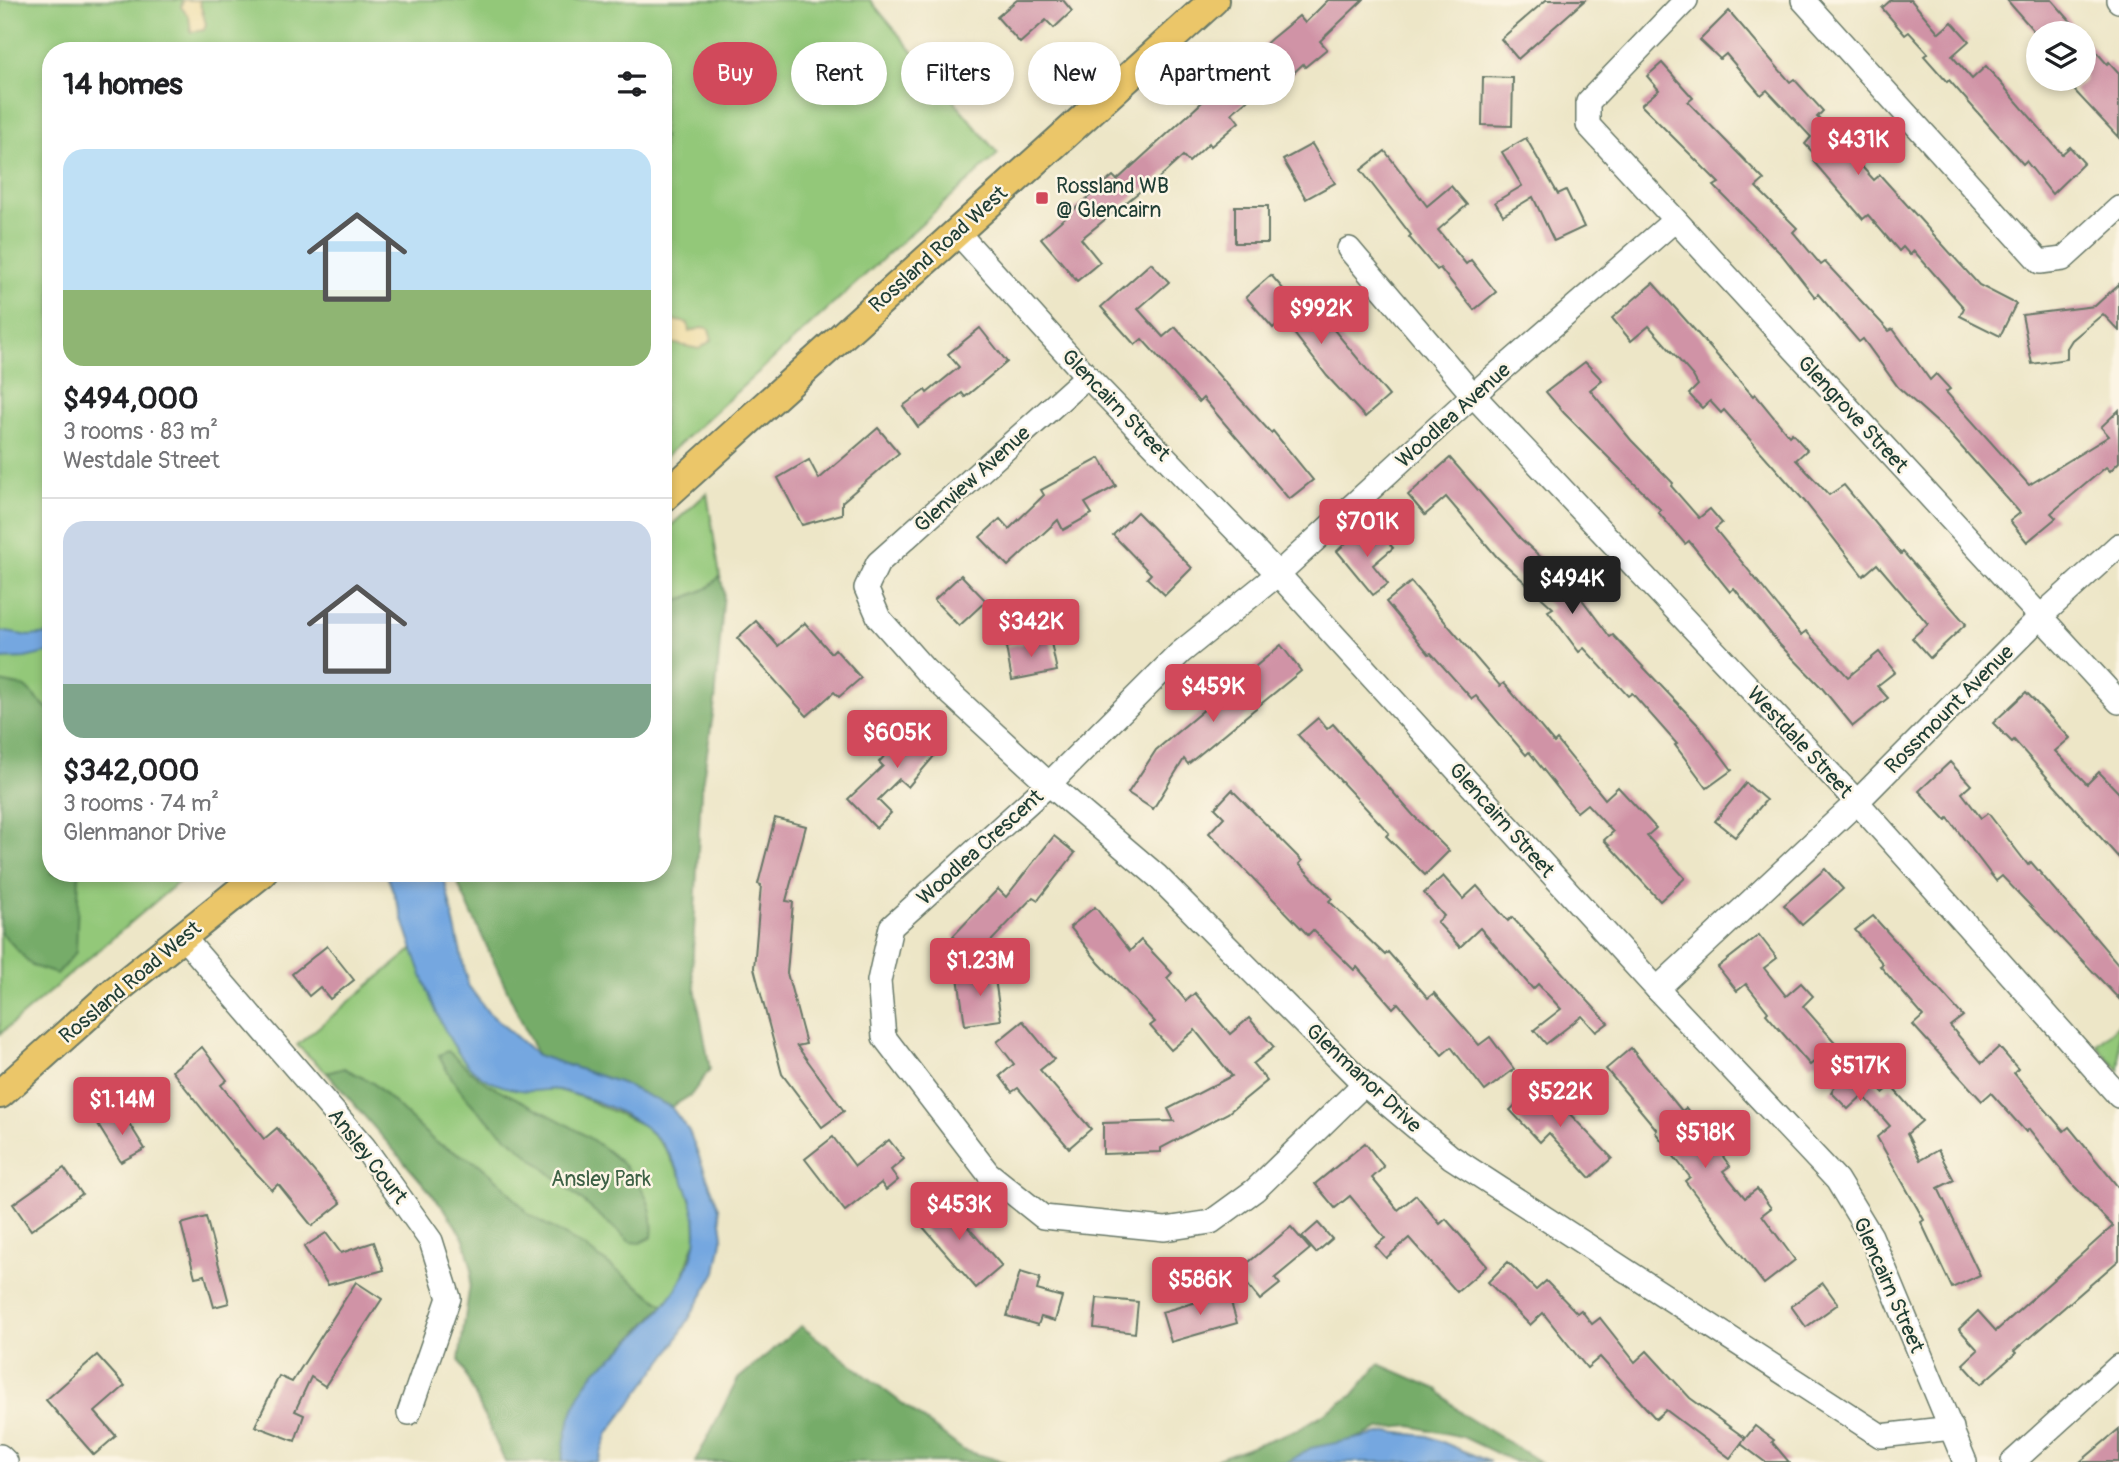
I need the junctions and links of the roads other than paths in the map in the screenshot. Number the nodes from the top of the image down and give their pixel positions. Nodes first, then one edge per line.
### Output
1 (1214, 0) edge
2 (1686, 0) edge
3 (1803, 0) edge
4 (2119, 208) edge
5 (1675, 220) junction
6 (957, 232) junction
7 (1349, 249) dead end
8 (1087, 376) junction
9 (1473, 395) junction
10 (672, 490) edge
11 (2119, 545) edge
12 (1278, 574) junction
13 (866, 588) joint
14 (2040, 617) junction
15 (2119, 702) edge
16 (1049, 784) junction
17 (1857, 802) junction
18 (251, 882) edge
19 (183, 937) junction
20 (1657, 989) junction
21 (1364, 1084) junction
22 (0, 1094) edge
23 (2119, 1096) edge
24 (2119, 1366) edge
25 (409, 1413) dead end
26 (1952, 1428) junction
27 (0, 1457) edge
28 (6, 1462) edge
29 (1965, 1462) edge
30 (2013, 1462) edge

1 - 6 main road, Rossland Road West
2 - 5 street, Glengrove Street
3 - 4 street
5 - 9 street, Woodlea Avenue
5 - 14 street, Glengrove Street
6 - 8 street, Glencairn Street
6 - 10 main road, Rossland Road West
7 - 9 street, Westdale Street
8 - 12 street, Glencairn Street
8 - 13 street, Glenview Avenue
9 - 12 street, Woodlea Avenue
9 - 17 street, Westdale Street
11 - 14 street, Rossmount Avenue
12 - 16 street, Woodlea Avenue
12 - 20 street, Glencairn Street
13 - 16 street, Glenmanor Drive
14 - 15 street, Glengrove Street
14 - 17 street, Rossmount Avenue
16 - 21 street, Glenmanor Drive
16 - 21 street, Woodlea Crescent
17 - 20 street, Rossmount Avenue
17 - 23 street, Westdale Street
18 - 19 main road, Rossland Road West
19 - 22 main road, Rossland Road West
19 - 25 street, Ansley Court
20 - 26 street, Glencairn Street
21 - 26 street, Glenmanor Drive
24 - 30 street
26 - 29 street, Glencairn Street
27 - 28 street

